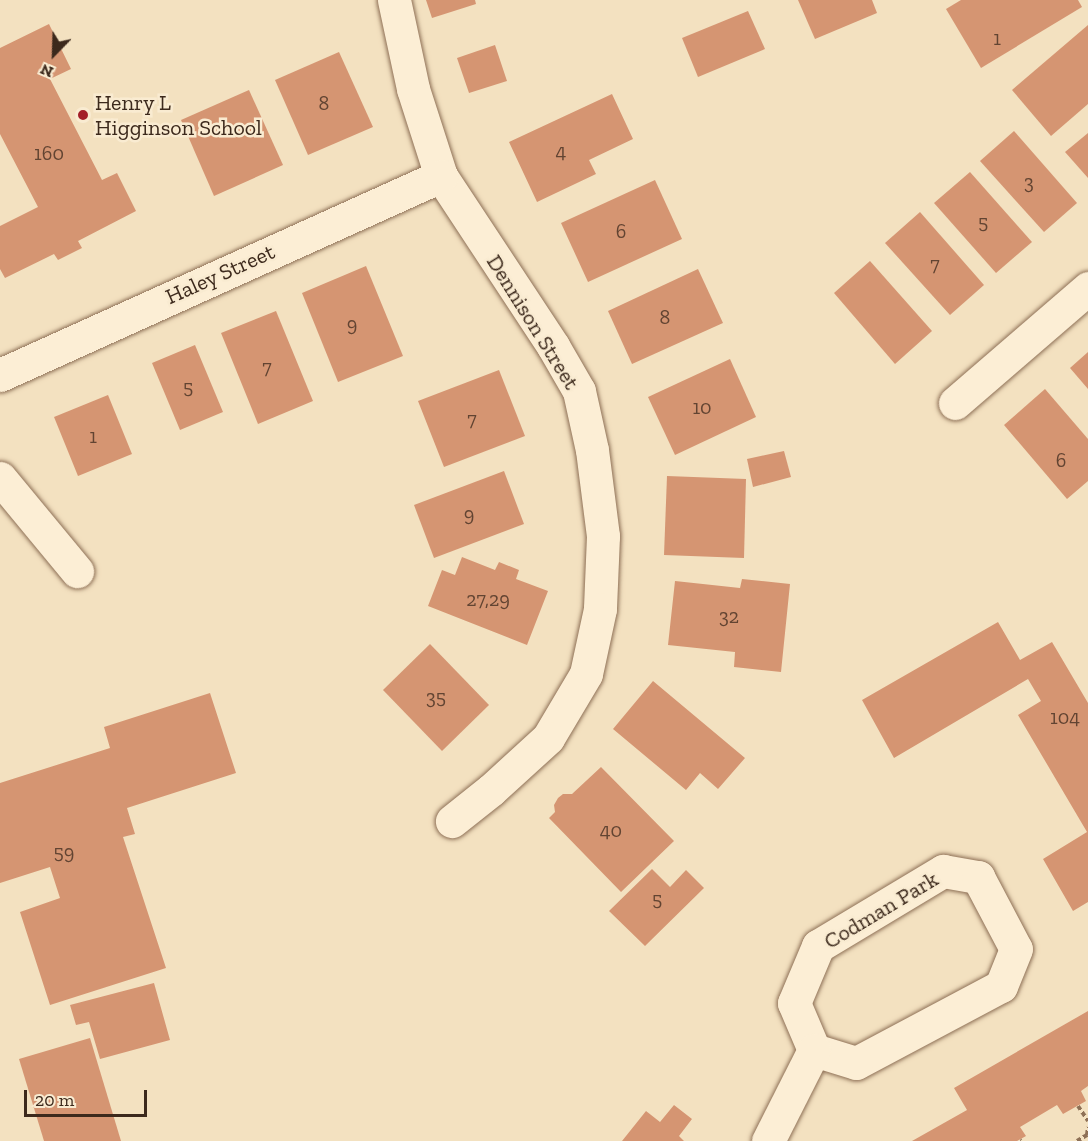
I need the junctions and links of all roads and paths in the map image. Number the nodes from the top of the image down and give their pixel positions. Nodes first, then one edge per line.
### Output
1 (394, 0) edge
2 (441, 176) junction
3 (1088, 288) edge
4 (0, 375) edge
5 (955, 403) dead end
6 (0, 478) edge
7 (78, 571) dead end
8 (452, 821) dead end
9 (814, 1050) junction
10 (1078, 1106) dead end
11 (1088, 1121) edge
12 (1088, 1127) edge
13 (768, 1141) edge
14 (1077, 1141) edge

1 - 2 street, Dennison Street
2 - 4 street, Haley Street
2 - 8 street, Dennison Street
3 - 5 street
6 - 7 street
9 - 9 street, Codman Park
9 - 13 street
10 - 11 path
12 - 14 path

